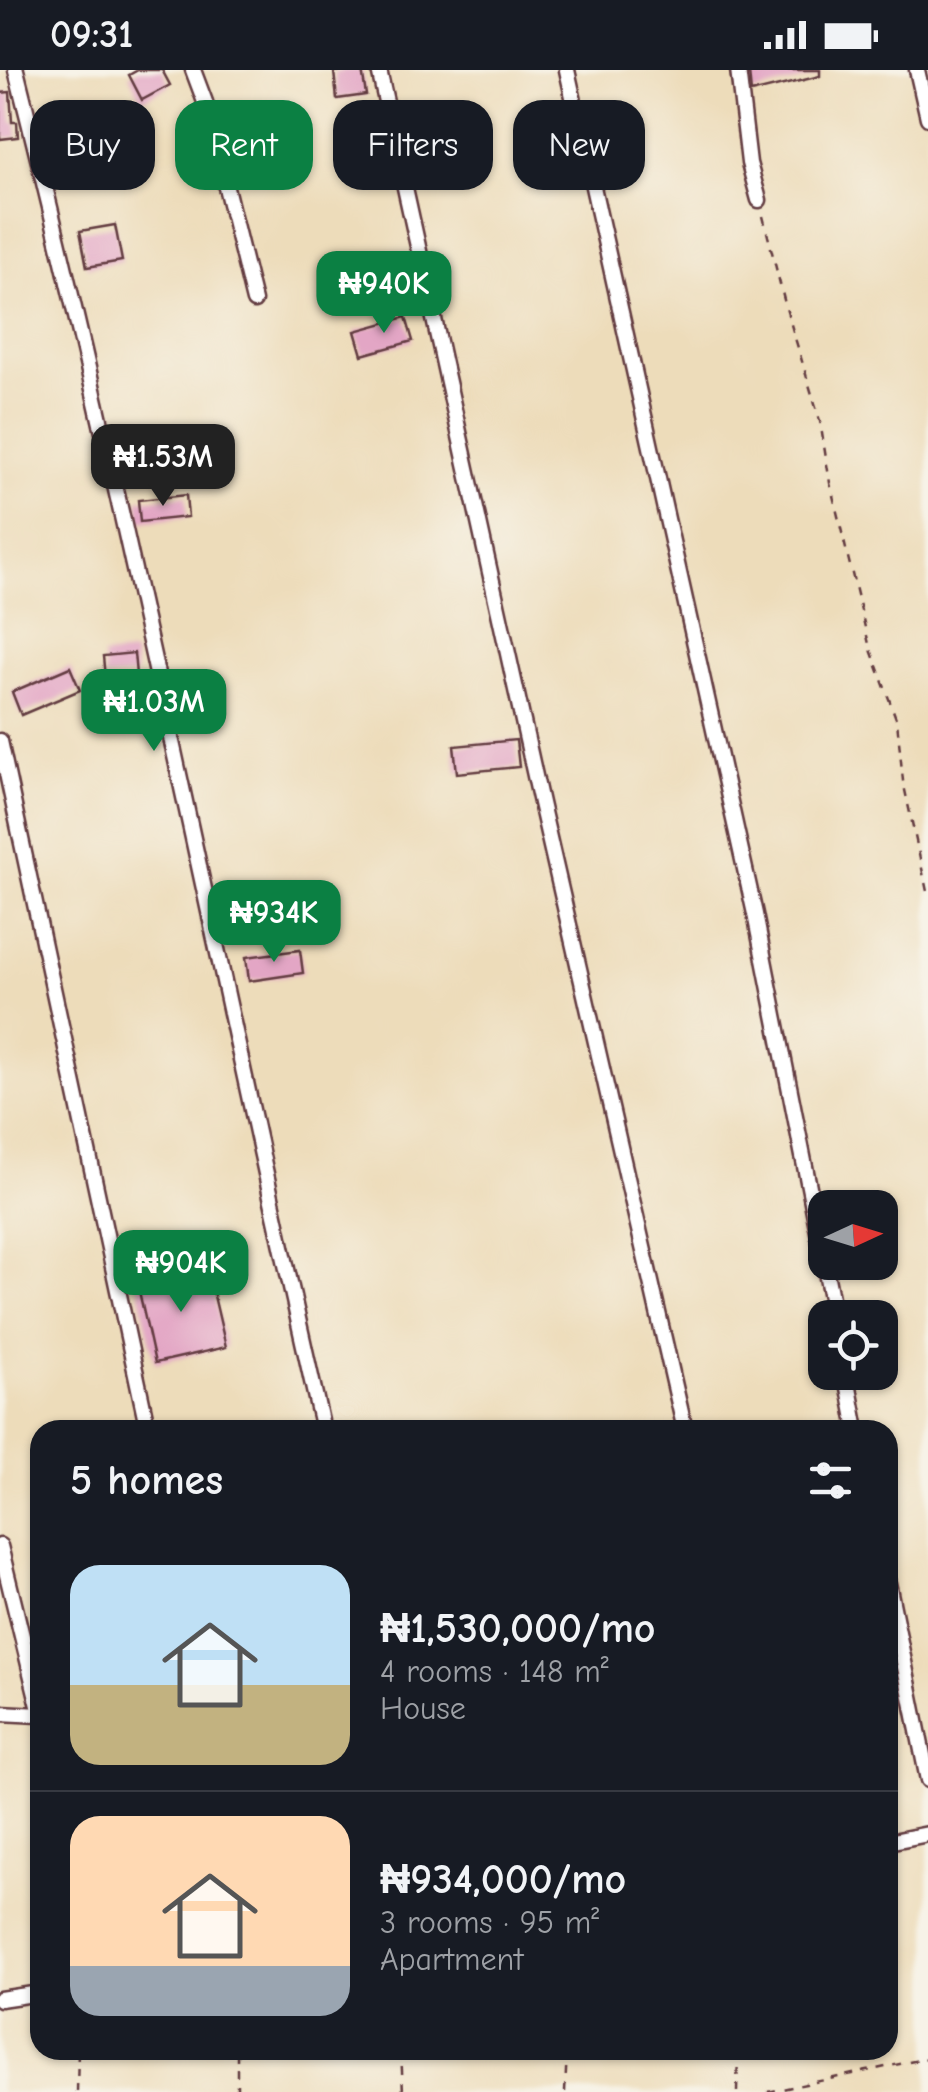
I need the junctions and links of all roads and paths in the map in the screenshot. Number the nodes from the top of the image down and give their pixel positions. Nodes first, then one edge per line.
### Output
1 (16, 70) edge
2 (194, 70) edge
3 (379, 70) edge
4 (567, 70) edge
5 (738, 70) edge
6 (917, 70) edge
7 (928, 118) edge
8 (759, 200) joint
9 (254, 301) dead end
10 (0, 741) edge
11 (928, 896) edge
12 (831, 1300) edge
13 (849, 1390) edge
14 (146, 1420) edge
15 (321, 1420) edge
16 (683, 1420) edge
17 (855, 1420) edge
18 (0, 1546) edge
19 (898, 1632) edge
20 (30, 1671) edge
21 (30, 1713) edge
22 (0, 1714) edge
23 (928, 1780) edge
24 (928, 1834) edge
25 (898, 1840) edge
26 (30, 1994) edge
27 (0, 1999) edge
28 (928, 2058) edge
29 (78, 2060) edge
30 (237, 2060) edge
31 (401, 2060) edge
32 (567, 2060) edge
33 (738, 2060) edge
34 (77, 2092) edge
35 (237, 2092) edge
36 (403, 2092) edge
37 (565, 2092) edge
38 (737, 2092) edge
39 (768, 2092) edge

1 - 15 street
2 - 9 street
3 - 16 street
4 - 12 street
5 - 8 street
6 - 7 street
8 - 11 path
10 - 14 street
13 - 17 street
18 - 20 street
19 - 23 street
21 - 22 street
24 - 25 street
26 - 27 street
28 - 39 path
29 - 34 path
30 - 35 path
31 - 36 path
32 - 37 path
33 - 38 path

